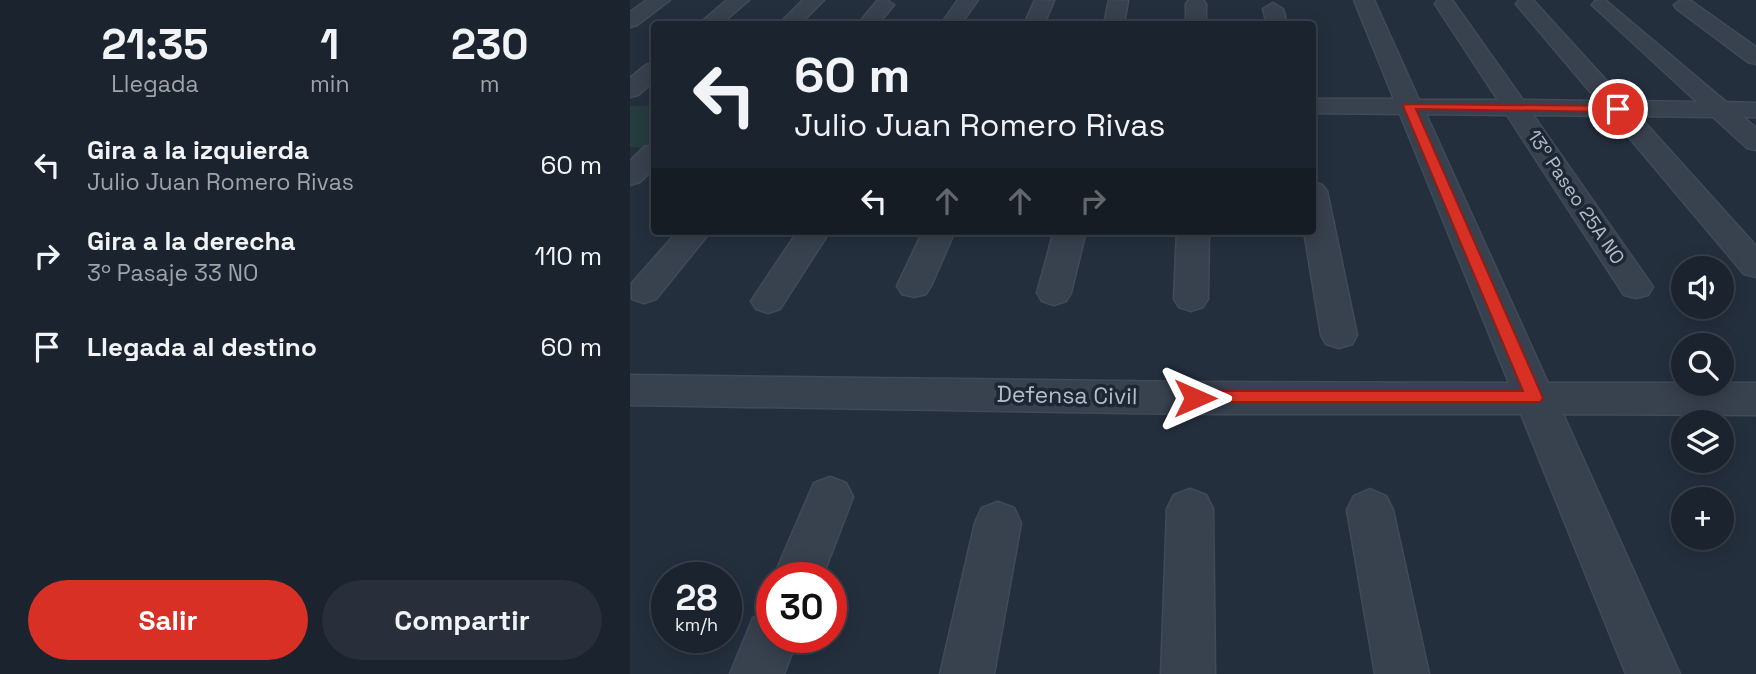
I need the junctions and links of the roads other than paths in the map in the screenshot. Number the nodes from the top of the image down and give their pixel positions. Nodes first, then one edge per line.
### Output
1 (660, 0) edge
2 (739, 0) edge
3 (814, 0) edge
4 (968, 0) edge
5 (1364, 0) edge
6 (1044, 1) edge
7 (1118, 1) edge
8 (1445, 4) dead end
9 (1526, 4) dead end
10 (884, 5) dead end
11 (1602, 5) dead end
12 (1685, 5) dead end
13 (630, 21) edge
14 (713, 21) edge
15 (792, 21) edge
16 (871, 21) edge
17 (953, 21) edge
18 (1035, 21) edge
19 (1115, 21) edge
20 (1756, 57) edge
21 (651, 72) edge
22 (630, 90) edge
23 (630, 104) edge
24 (651, 104) edge
25 (1316, 106) edge
26 (1409, 106) junction
27 (1517, 108) junction
28 (1618, 109) junction
29 (1722, 110) junction
30 (1756, 110) edge
31 (1756, 142) edge
32 (651, 156) edge
33 (630, 176) edge
34 (1316, 212) edge
35 (692, 235) edge
36 (811, 235) edge
37 (937, 235) edge
38 (1069, 235) edge
39 (1193, 235) edge
40 (1756, 266) edge
41 (914, 286) dead end
42 (1636, 287) dead end
43 (644, 291) dead end
44 (1055, 293) dead end
45 (1191, 299) dead end
46 (768, 302) dead end
47 (1339, 335) dead end
48 (630, 390) edge
49 (1534, 398) junction
50 (1756, 399) edge
51 (830, 497) dead end
52 (1190, 509) dead end
53 (1370, 510) dead end
54 (998, 523) dead end
55 (804, 562) edge
56 (766, 653) edge
57 (757, 674) edge
58 (967, 674) edge
59 (1188, 674) edge
60 (1402, 674) edge
61 (1653, 674) edge

1 - 13 street
2 - 14 street
3 - 15 street
4 - 17 street
5 - 26 street
6 - 18 street
7 - 19 street
8 - 27 street, 13º Paseo 25A NO
9 - 28 street
10 - 16 street
11 - 29 street
12 - 20 street
21 - 22 street
23 - 24 street
25 - 26 street
26 - 27 street
26 - 49 street
27 - 28 street
27 - 42 street, 13º Paseo 25A NO
28 - 29 street
28 - 40 street
29 - 30 street
29 - 31 street
32 - 33 street
34 - 47 street
35 - 43 street
36 - 46 street
37 - 41 street
38 - 44 street
39 - 45 street
48 - 49 street, Defensa Civil
49 - 50 street, Defensa Civil
49 - 61 street
51 - 55 street
52 - 59 street
53 - 60 street
54 - 58 street
56 - 57 street

